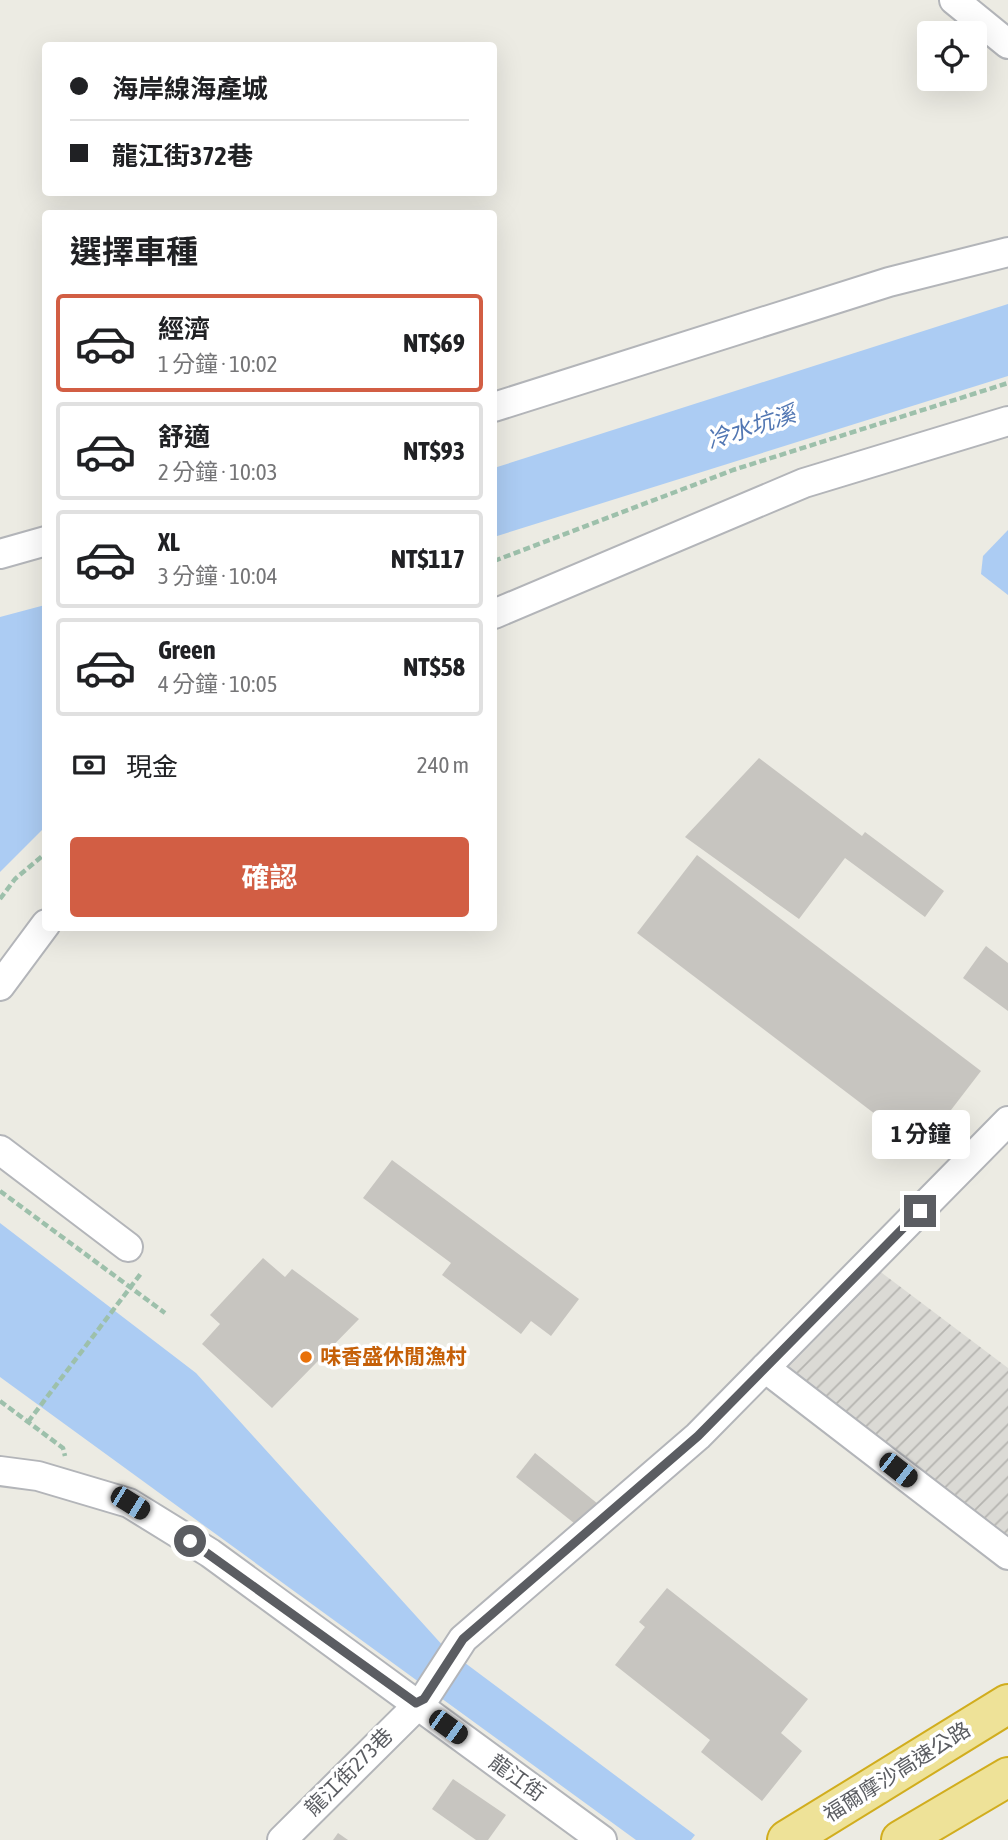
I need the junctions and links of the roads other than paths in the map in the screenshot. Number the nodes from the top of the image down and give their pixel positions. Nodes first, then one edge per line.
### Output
1 (954, 0) edge
2 (1008, 44) edge
3 (1008, 252) edge
4 (497, 406) edge
5 (1008, 421) edge
6 (42, 542) edge
7 (0, 554) edge
8 (497, 613) edge
9 (42, 929) edge
10 (0, 986) edge
11 (1008, 1121) edge
12 (0, 1150) edge
13 (128, 1247) dead end
14 (765, 1368) junction
15 (0, 1471) edge
16 (1008, 1555) edge
17 (420, 1701) junction
18 (1008, 1704) edge
19 (1008, 1777) edge
20 (282, 1840) edge
21 (602, 1840) edge
22 (787, 1840) edge
23 (901, 1840) edge

1 - 2 street
3 - 4 street
5 - 8 street
6 - 7 street
9 - 10 street
11 - 14 street, 龍江街273巷
12 - 13 street
14 - 16 street
14 - 17 street, 龍江街273巷
15 - 17 street, 龍江街
17 - 20 street, 龍江街273巷
17 - 21 street, 龍江街
18 - 22 highway, 福爾摩沙高速公路
19 - 23 highway

